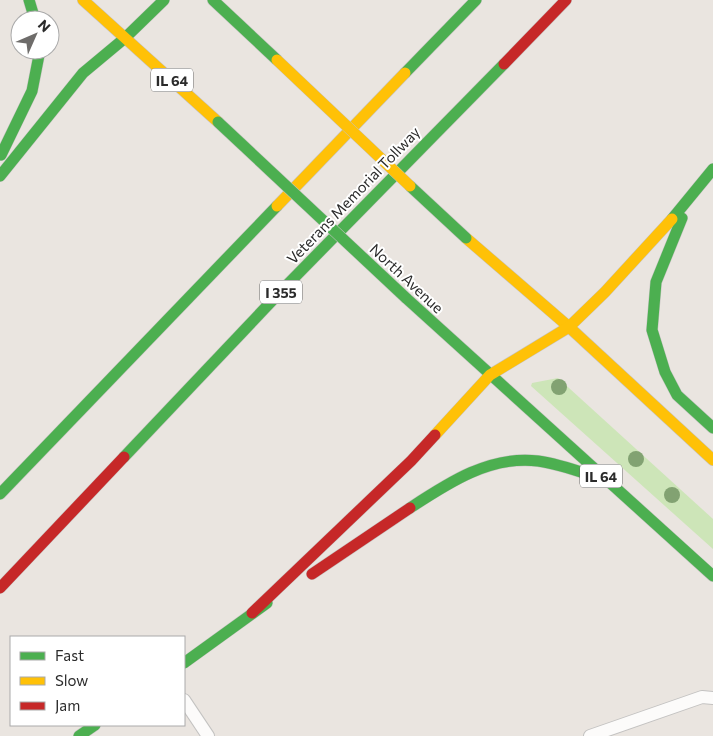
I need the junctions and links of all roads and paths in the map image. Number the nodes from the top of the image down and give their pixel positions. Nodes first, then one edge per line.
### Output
1 (83, 0) edge
2 (164, 0) edge
3 (213, 0) edge
4 (476, 0) edge
5 (566, 0) edge
6 (125, 38) junction
7 (40, 60) edge
8 (0, 158) edge
9 (713, 169) edge
10 (0, 176) edge
11 (692, 197) junction
12 (569, 326) junction
13 (490, 375) junction
14 (713, 428) edge
15 (713, 460) edge
16 (605, 480) junction
17 (0, 494) edge
18 (713, 576) edge
19 (0, 588) edge
20 (252, 613) junction
21 (185, 662) edge
22 (713, 698) edge
23 (185, 702) edge
24 (94, 726) edge
25 (79, 736) edge
26 (208, 736) edge
27 (590, 736) edge

1 - 6 main road, North Avenue / IL 64
2 - 6 main road
3 - 12 main road, bridge
4 - 17 main road
5 - 19 main road, Veterans Memorial Tollway / I 355
6 - 10 main road
6 - 13 main road, North Avenue / IL 64, bridge
7 - 8 main road
9 - 11 main road
11 - 12 main road
11 - 14 main road
12 - 13 main road
12 - 15 main road
13 - 16 main road, North Avenue / IL 64
13 - 20 main road
16 - 18 main road, North Avenue / IL 64
16 - 20 main road
20 - 21 main road
22 - 27 lane
23 - 26 lane
24 - 25 main road

